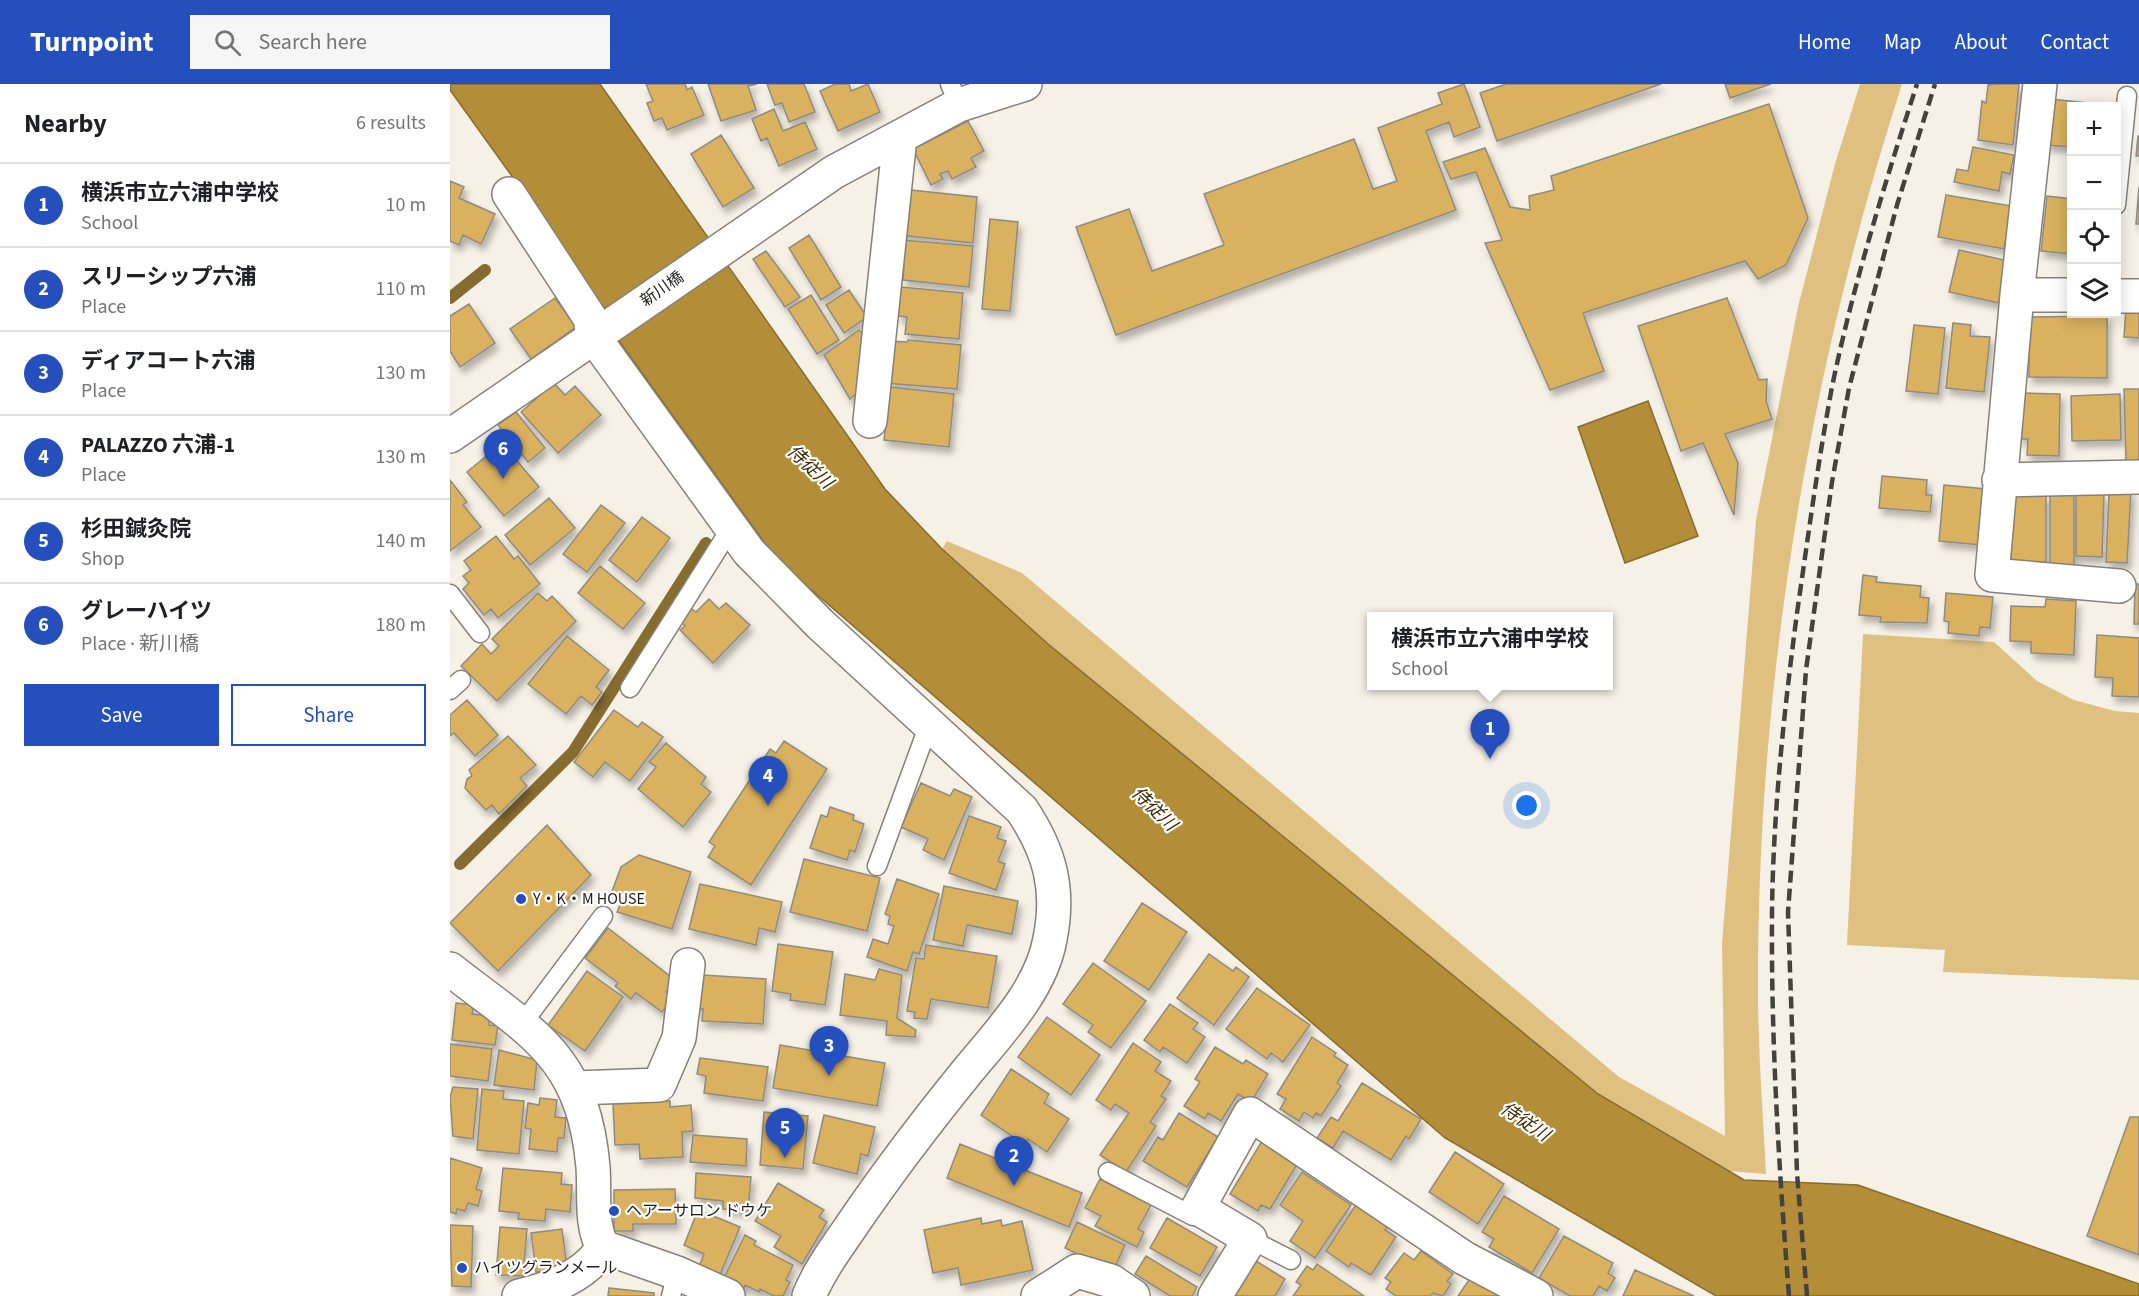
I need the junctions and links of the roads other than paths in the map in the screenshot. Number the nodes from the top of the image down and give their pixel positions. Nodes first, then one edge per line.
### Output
1 (1025, 84) edge
2 (2040, 84) edge
3 (954, 94) edge
4 (2127, 96) dead end
5 (900, 137) junction
6 (2121, 156) edge
7 (509, 194) dead end
8 (2017, 295) junction
9 (2067, 296) edge
10 (2121, 296) edge
11 (2139, 296) edge
12 (600, 331) junction
13 (870, 421) dead end
14 (450, 436) edge
15 (2139, 477) edge
16 (2000, 480) junction
17 (731, 528) junction
18 (2119, 586) dead end
19 (450, 594) edge
20 (480, 633) dead end
21 (630, 688) dead end
22 (928, 727) junction
23 (877, 866) dead end
24 (603, 916) dead end
25 (688, 964) dead end
26 (451, 975) edge
27 (522, 1024) junction
28 (576, 1088) junction
29 (1108, 1172) dead end
30 (1198, 1208) junction
31 (1250, 1239) junction
32 (603, 1247) junction
33 (1291, 1260) dead end
34 (674, 1284) edge
35 (519, 1296) edge
36 (728, 1296) edge
37 (809, 1296) edge
38 (1038, 1296) edge
39 (1133, 1296) edge
40 (1215, 1296) edge
41 (1536, 1296) edge

1 - 3 street, 新川橋
2 - 8 street
3 - 5 street, 新川橋
4 - 6 lane
5 - 12 street, 新川橋
5 - 13 street
7 - 12 street
8 - 9 street
8 - 16 street
10 - 11 street
12 - 14 street, 新川橋
12 - 17 street
15 - 16 street
16 - 18 street
17 - 21 lane
17 - 22 street
19 - 20 lane
22 - 23 lane
22 - 37 street
24 - 27 lane
25 - 28 street
26 - 27 street
27 - 28 street
28 - 32 street
29 - 30 lane
30 - 31 street
30 - 41 street
31 - 33 lane
31 - 40 street
32 - 34 street
32 - 35 street
34 - 36 street
38 - 39 street

